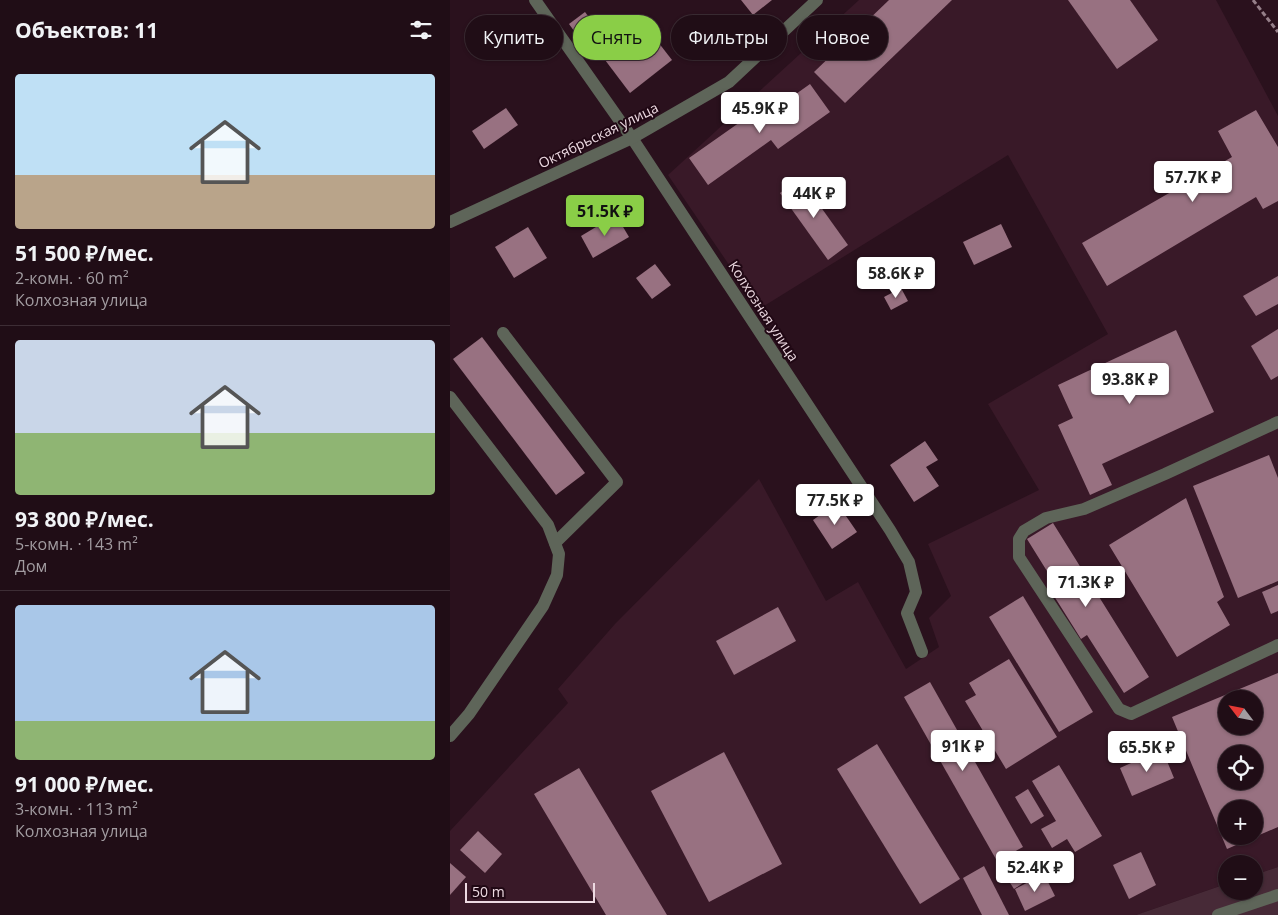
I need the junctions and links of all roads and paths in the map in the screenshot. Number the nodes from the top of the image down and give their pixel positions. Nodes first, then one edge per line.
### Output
1 (535, 0) edge
2 (817, 0) edge
3 (1253, 0) edge
4 (1278, 32) edge
5 (632, 138) junction
6 (450, 222) edge
7 (504, 333) dead end
8 (450, 397) edge
9 (1278, 422) edge
10 (1265, 428) junction
11 (1278, 434) edge
12 (555, 543) junction
13 (1278, 645) edge
14 (922, 652) dead end
15 (450, 736) edge
16 (1278, 895) edge
17 (1218, 915) edge

1 - 5 street, Колхозная улица
2 - 5 street, Октябрьская улица
3 - 4 path
5 - 6 street, Октябрьская улица
5 - 14 street, Колхозная улица
7 - 12 street
8 - 12 street
9 - 10 street
10 - 11 street
10 - 13 street
12 - 15 street
16 - 17 street

